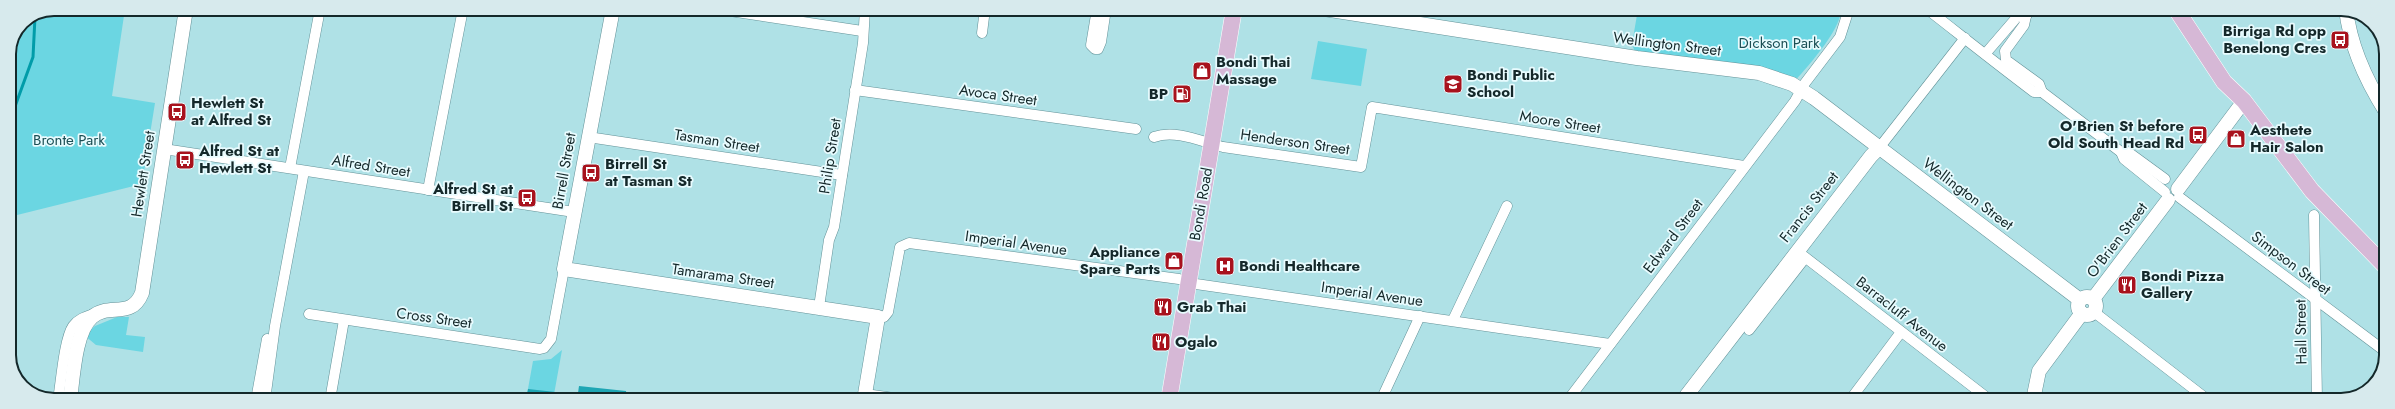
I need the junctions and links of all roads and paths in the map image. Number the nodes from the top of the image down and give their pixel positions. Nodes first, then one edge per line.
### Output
1 (185, 16) edge
2 (319, 16) edge
3 (462, 16) edge
4 (612, 16) edge
5 (763, 16) edge
6 (864, 16) edge
7 (984, 16) edge
8 (1096, 16) edge
9 (1105, 16) edge
10 (1233, 16) edge
11 (1368, 16) edge
12 (1847, 16) edge
13 (1936, 16) edge
14 (2019, 16) edge
15 (2027, 16) edge
16 (2181, 16) edge
17 (2191, 16) edge
18 (2348, 16) edge
19 (862, 31) junction
20 (982, 33) dead end
21 (1965, 38) junction
22 (1986, 52) junction
23 (855, 90) junction
24 (1801, 90) junction
25 (2042, 92) junction
26 (2379, 100) edge
27 (2244, 101) junction
28 (1372, 107) joint
29 (1136, 129) dead end
30 (588, 136) junction
31 (1154, 137) dead end
32 (1212, 143) junction
33 (1879, 148) junction
34 (164, 149) junction
35 (1744, 166) junction
36 (290, 168) junction
37 (304, 171) junction
38 (842, 175) junction
39 (428, 190) junction
40 (2171, 191) junction
41 (1507, 206) dead end
42 (574, 212) junction
43 (2314, 215) dead end
44 (1801, 254) junction
45 (2379, 260) edge
46 (564, 269) junction
47 (1188, 282) junction
48 (2316, 301) junction
49 (2087, 306) junction
50 (819, 307) junction
51 (98, 313) junction
52 (309, 314) dead end
53 (1420, 316) junction
54 (878, 317) junction
55 (344, 320) junction
56 (1454, 320) junction
57 (276, 326) junction
58 (1749, 330) dead end
59 (1901, 332) junction
60 (551, 339) joint
61 (1610, 344) junction
62 (2379, 347) edge
63 (59, 393) edge
64 (71, 393) edge
65 (257, 393) edge
66 (266, 393) edge
67 (331, 393) edge
68 (866, 393) edge
69 (1170, 393) edge
70 (1384, 393) edge
71 (1573, 393) edge
72 (1690, 393) edge
73 (1855, 393) edge
74 (1981, 393) edge
75 (2034, 393) edge
76 (2199, 393) edge
77 (2317, 393) edge

1 - 34 street, Hewlett Street
2 - 36 street
3 - 39 street
4 - 30 street, Birrell Street
5 - 19 street
6 - 19 street, Philip Street
7 - 20 street
8 - 9 street
10 - 32 main road, Bondi Road
11 - 24 street, Wellington Street
12 - 24 street, Edward Street
13 - 21 street, Simpson Street
14 - 22 street
15 - 25 street, Simpson Street
16 - 27 main road
17 - 27 main road
18 - 26 street
19 - 23 street, Philip Street
21 - 22 street, Simpson Street
21 - 33 street, Francis Street
22 - 25 street, Simpson Street
23 - 29 street, Avoca Street
23 - 38 street, Philip Street
24 - 33 street, Wellington Street
24 - 35 street, Edward Street
25 - 40 street, Simpson Street
27 - 40 street, O'Brien Street
27 - 45 main road
28 - 32 street, Henderson Street
28 - 35 street, Moore Street
30 - 38 street, Tasman Street
30 - 42 street, Birrell Street
31 - 32 street
32 - 47 main road, Bondi Road
33 - 44 street, Francis Street
33 - 49 street, Wellington Street
34 - 36 street, Alfred Street
34 - 51 street, Hewlett Street
35 - 61 street, Edward Street
36 - 37 street, Alfred Street
37 - 39 street, Alfred Street
37 - 57 street
38 - 50 street, Philip Street
39 - 42 street, Alfred Street
40 - 48 street, Simpson Street
40 - 49 street, O'Brien Street
41 - 56 street
42 - 46 street, Birrell Street
43 - 48 street, Hall Street
44 - 58 street, Francis Street
44 - 59 street, Barracluff Avenue
44 - 72 street, Francis Street
46 - 50 street, Tamarama Street
46 - 60 street, Birrell Street
47 - 53 street, Imperial Avenue
47 - 54 street, Imperial Avenue
47 - 69 main road, Bondi Road
48 - 62 street, Simpson Street
48 - 77 street, Hall Street
49 - 75 street, O'Brien Street
49 - 76 street, Wellington Street
50 - 54 street, Tamarama Street
51 - 63 street, Hewlett Street
51 - 64 street
52 - 55 street, Cross Street
53 - 56 street, Imperial Avenue
53 - 70 street
54 - 68 street
55 - 60 street, Cross Street
55 - 67 street
56 - 61 street, Imperial Avenue
57 - 65 street
57 - 66 street
59 - 73 street
59 - 74 street, Barracluff Avenue
61 - 71 street, Edward Street

